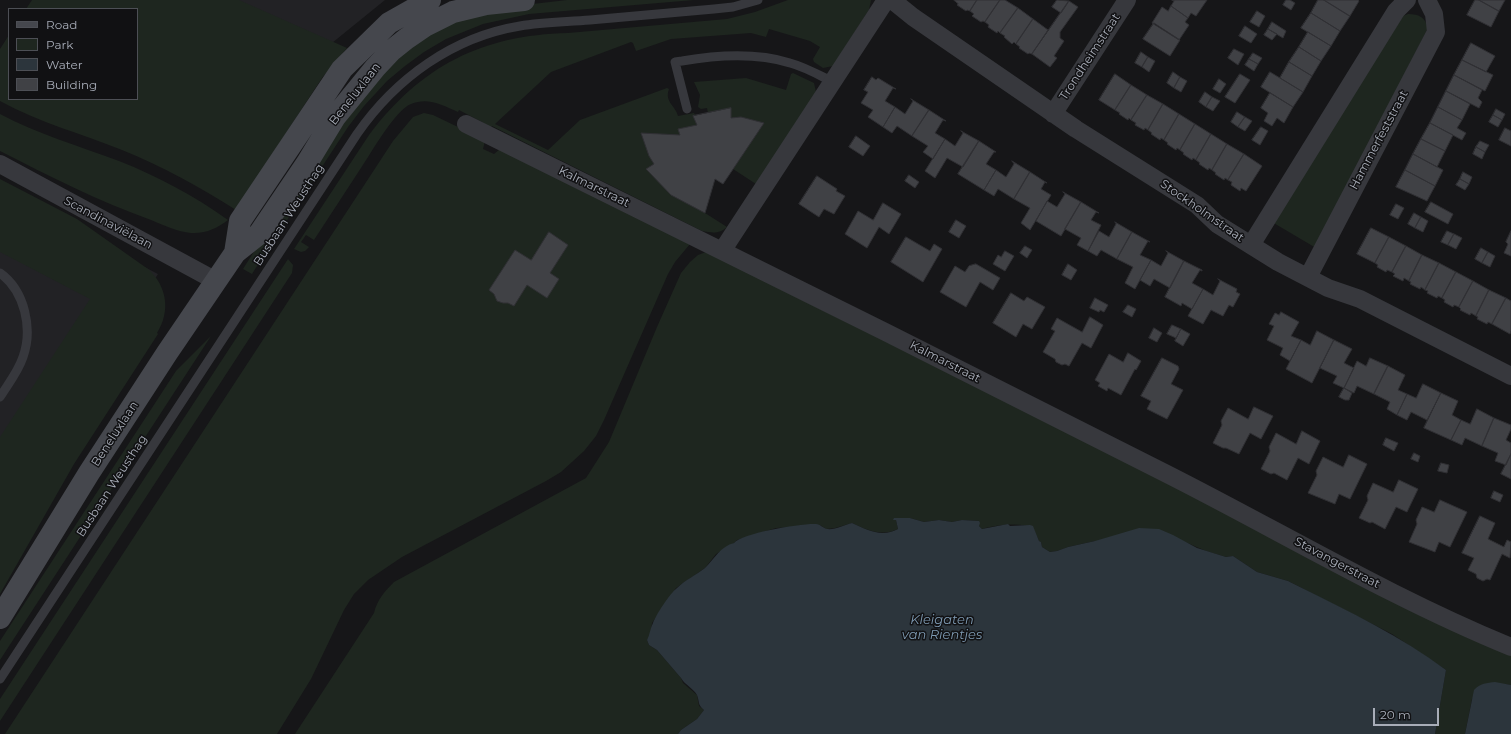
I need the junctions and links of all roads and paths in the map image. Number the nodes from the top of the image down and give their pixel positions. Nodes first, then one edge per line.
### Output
1 (430, 0) edge
2 (524, 0) edge
3 (758, 0) edge
4 (886, 0) edge
5 (892, 0) edge
6 (1127, 0) edge
7 (1407, 0) edge
8 (1422, 0) edge
9 (1427, 0) edge
10 (833, 82) junction
11 (687, 109) dead end
12 (1053, 114) junction
13 (466, 124) dead end
14 (0, 164) edge
15 (1251, 245) junction
16 (722, 250) junction
17 (235, 253) junction
18 (0, 273) edge
19 (1308, 277) junction
20 (216, 281) junction
21 (1511, 376) edge
22 (0, 397) edge
23 (1167, 474) joint
24 (0, 618) edge
25 (1511, 647) edge
26 (0, 679) edge

1 - 17 street, Beneluxlaan
2 - 17 street, Beneluxlaan
3 - 26 lane, Busbaan Weusthag
4 - 10 street
5 - 12 street, Stockholmstraat
6 - 12 street, Trondheimstraat
7 - 15 street
8 - 9 street, Hammerfeststraat
9 - 19 street, Hammerfeststraat
10 - 11 lane
10 - 16 street
12 - 15 street, Stockholmstraat
13 - 16 street, Kalmarstraat
14 - 20 street, Scandinaviëlaan
15 - 19 street, Stockholmstraat
16 - 23 street, Kalmarstraat
17 - 20 street, Beneluxlaan
18 - 22 lane
19 - 21 street, Stockholmstraat
20 - 24 street, Beneluxlaan
23 - 25 street, Stavangerstraat

